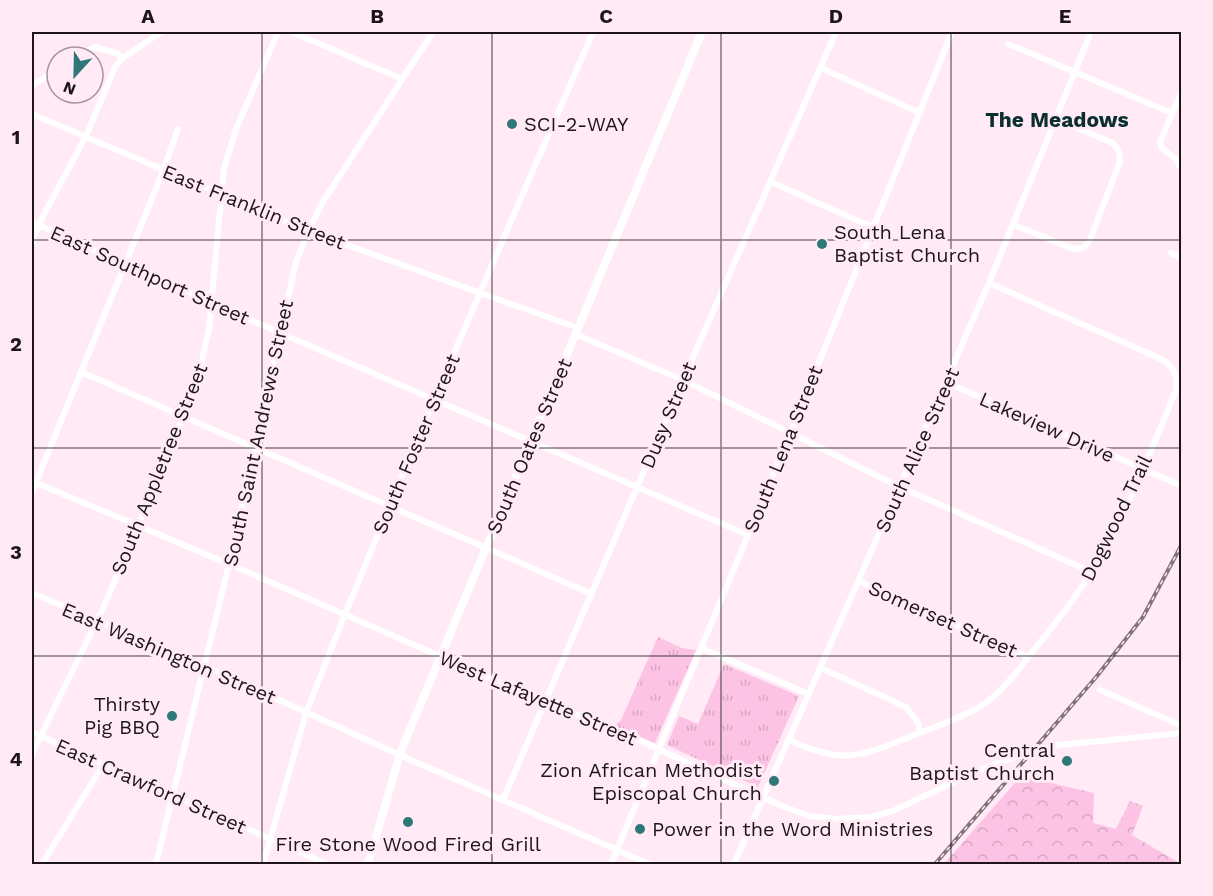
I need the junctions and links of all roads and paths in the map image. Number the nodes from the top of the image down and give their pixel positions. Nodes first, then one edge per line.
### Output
1 (161, 32) edge
2 (278, 32) edge
3 (292, 32) edge
4 (433, 32) edge
5 (593, 32) edge
6 (702, 32) edge
7 (836, 32) edge
8 (952, 32) edge
9 (1090, 32) edge
10 (1008, 44) dead end
11 (105, 50) edge
12 (123, 58) junction
13 (821, 68) junction
14 (1074, 71) junction
15 (45, 77) edge
16 (402, 79) junction
17 (32, 86) edge
18 (1182, 91) edge
19 (920, 113) junction
20 (1172, 113) junction
21 (32, 114) edge
22 (1056, 119) junction
23 (178, 129) dead end
24 (86, 136) junction
25 (163, 169) junction
26 (1182, 170) edge
27 (771, 182) junction
28 (221, 194) junction
29 (32, 222) edge
30 (39, 225) junction
31 (1014, 225) junction
32 (874, 228) junction
33 (308, 231) junction
34 (32, 242) edge
35 (1171, 253) dead end
36 (1182, 258) edge
37 (125, 263) junction
38 (989, 283) junction
39 (480, 293) junction
40 (212, 302) junction
41 (576, 331) junction
42 (280, 333) junction
43 (81, 372) junction
44 (683, 380) junction
45 (946, 382) junction
46 (434, 399) junction
47 (184, 418) junction
48 (791, 432) junction
49 (530, 441) junction
50 (255, 448) junction
51 (1142, 469) junction
52 (33, 482) edge
53 (1182, 486) edge
54 (900, 487) junction
55 (637, 488) junction
56 (32, 492) edge
57 (390, 507) junction
58 (138, 526) junction
59 (748, 535) junction
60 (486, 548) junction
61 (229, 564) junction
62 (1092, 572) junction
63 (859, 581) junction
64 (32, 593) edge
65 (592, 594) junction
66 (345, 615) junction
67 (97, 622) junction
68 (701, 648) junction
69 (440, 657) junction
70 (1028, 657) junction
71 (203, 667) junction
72 (821, 668) junction
73 (1100, 690) dead end
74 (809, 694) junction
75 (546, 701) junction
76 (306, 713) junction
77 (1182, 717) edge
78 (1178, 724) junction
79 (32, 732) edge
80 (921, 732) junction
81 (1181, 733) edge
82 (40, 736) junction
83 (789, 740) junction
84 (658, 748) junction
85 (32, 754) edge
86 (400, 755) junction
87 (103, 765) junction
88 (172, 795) junction
89 (763, 798) junction
90 (503, 800) junction
91 (270, 840) junction
92 (617, 850) junction
93 (42, 864) edge
94 (156, 864) edge
95 (263, 864) edge
96 (326, 864) edge
97 (369, 864) edge
98 (611, 864) edge
99 (649, 864) edge
100 (734, 864) edge

1 - 12 street
2 - 28 street, South Appletree Street
3 - 16 street
4 - 16 street, South Saint Andrews Street
5 - 39 street, South Foster Street
6 - 41 main road, South Oates Street
7 - 13 street, Dusy Street
8 - 19 street, South Lena Street
9 - 14 street, South Alice Street
10 - 14 street
11 - 12 street
12 - 24 street
13 - 19 street
13 - 27 street, Dusy Street
14 - 20 street
14 - 22 street, South Alice Street
15 - 17 street
16 - 33 street, South Saint Andrews Street
18 - 20 street
19 - 32 street, South Lena Street
20 - 26 street
21 - 24 street, East Franklin Street
22 - 31 street, South Alice Street
22 - 31 street
23 - 25 street
24 - 25 street, East Franklin Street
24 - 30 street
25 - 28 street, East Franklin Street
25 - 37 street
27 - 32 street
27 - 44 street, Dusy Street
28 - 33 street, East Franklin Street
28 - 40 street, South Appletree Street
29 - 30 street, East Southport Street
30 - 34 street
30 - 37 street, East Southport Street
31 - 38 street, South Alice Street
32 - 48 street, South Lena Street
33 - 39 street, East Franklin Street
33 - 42 street, South Saint Andrews Street
35 - 36 street
37 - 40 street, East Southport Street
37 - 43 street
38 - 45 street, South Alice Street
38 - 51 street, Dogwood Trail
39 - 41 street, East Franklin Street
39 - 46 street, South Foster Street
40 - 42 street, East Southport Street
40 - 47 street, South Appletree Street
41 - 44 street, East Franklin Street
41 - 49 main road, South Oates Street
42 - 46 street, East Southport Street
42 - 50 street, South Saint Andrews Street
43 - 47 street
43 - 52 street
44 - 48 street, East Franklin Street
44 - 55 street, Dusy Street
45 - 51 street, Lakeview Drive
45 - 54 street, South Alice Street
46 - 49 street, East Southport Street
46 - 57 street, South Foster Street
47 - 50 street
47 - 58 street, South Appletree Street
48 - 54 street, East Franklin Street
48 - 59 street, South Lena Street
49 - 55 street, East Southport Street
49 - 60 main road, South Oates Street
50 - 57 street
50 - 61 street, South Saint Andrews Street
51 - 53 street, Lakeview Drive
51 - 62 street, Dogwood Trail
52 - 56 street
52 - 58 street, West Lafayette Street
54 - 62 street, East Franklin Street
54 - 63 street, South Alice Street
55 - 59 street, East Southport Street
55 - 65 street, Dusy Street
57 - 60 street
57 - 66 street, South Foster Street
58 - 61 street, West Lafayette Street
58 - 67 street, South Appletree Street
59 - 68 street, South Lena Street
60 - 65 street
60 - 69 main road, South Oates Street
61 - 66 street, West Lafayette Street
61 - 71 street, South Saint Andrews Street
62 - 70 street, Dogwood Trail
63 - 70 street, Somerset Street
63 - 72 street, South Alice Street
64 - 67 street, East Washington Street
65 - 75 street, Dusy Street
66 - 69 street, West Lafayette Street
66 - 76 street, South Foster Street
67 - 71 street, East Washington Street
67 - 82 street, South Appletree Street
68 - 74 street
68 - 84 street, South Lena Street
69 - 75 street, West Lafayette Street
69 - 86 main road, South Oates Street
70 - 80 street, Dogwood Trail
71 - 76 street, East Washington Street
71 - 88 street, South Saint Andrews Street
72 - 74 street, South Alice Street
72 - 80 street
73 - 78 street
74 - 83 street, South Alice Street
75 - 84 street, West Lafayette Street
75 - 90 street, Dusy Street
76 - 86 street, East Washington Street
76 - 91 street, South Foster Street
77 - 78 street
78 - 81 street
79 - 82 street, East Crawford Street
80 - 83 street, Dogwood Trail
81 - 89 street, West Lafayette Street
82 - 85 street, South Appletree Street
82 - 87 street, East Crawford Street
83 - 89 street, South Alice Street
84 - 89 street, West Lafayette Street
84 - 92 street, South Lena Street
86 - 90 street, East Washington Street
86 - 97 main road, South Oates Street
87 - 88 street, East Crawford Street
87 - 93 street
88 - 91 street, East Crawford Street
88 - 94 street, South Saint Andrews Street
89 - 100 street, South Alice Street
90 - 92 street, East Washington Street
91 - 95 street, South Foster Street
91 - 96 street, East Crawford Street
92 - 98 street, South Lena Street
92 - 99 street, East Washington Street

